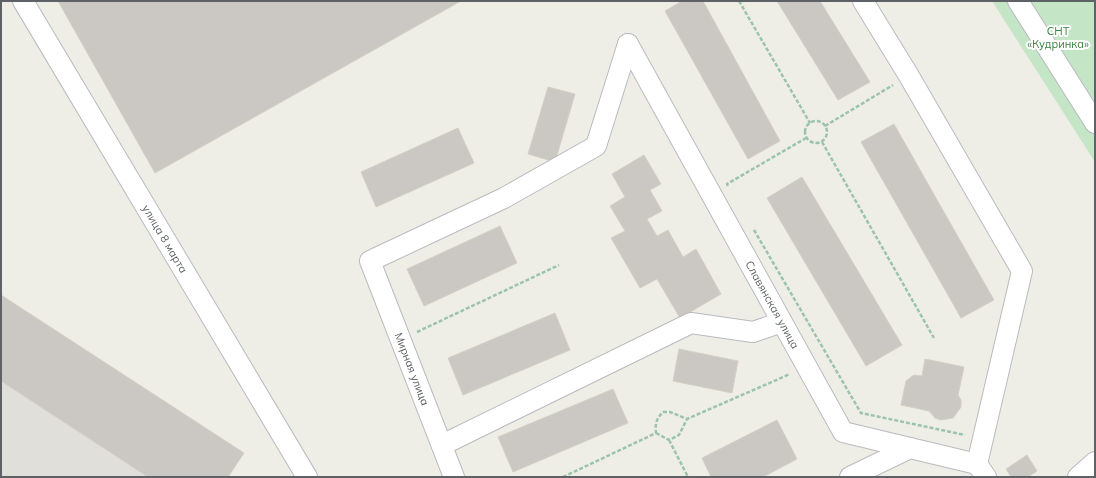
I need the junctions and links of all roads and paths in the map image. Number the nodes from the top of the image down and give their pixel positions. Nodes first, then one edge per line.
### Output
1 (23, 1) edge
2 (739, 1) edge
3 (863, 1) edge
4 (1018, 1) edge
5 (628, 44) joint
6 (909, 76) junction
7 (810, 123) junction
8 (1095, 123) edge
9 (825, 126) junction
10 (806, 138) junction
11 (822, 142) junction
12 (731, 191) dead end
13 (750, 225) dead end
14 (559, 265) dead end
15 (782, 322) junction
16 (934, 338) dead end
17 (400, 340) junction
18 (793, 373) dead end
19 (687, 419) junction
20 (656, 433) junction
21 (982, 439) junction
22 (669, 440) junction
23 (442, 445) junction
24 (910, 448) junction
25 (1095, 462) edge
26 (982, 471) edge
27 (307, 477) edge
28 (454, 477) edge
29 (563, 477) edge
30 (688, 477) edge
31 (850, 477) edge
32 (1078, 477) edge

1 - 27 street, улица 8 марта
2 - 7 path
3 - 6 street
4 - 8 street
5 - 15 street, Славянская улица
5 - 17 street, Мирная улица
6 - 9 path
6 - 21 street
7 - 9 path
7 - 10 path
9 - 11 path
10 - 11 path
10 - 12 path
11 - 16 path
13 - 21 path
14 - 17 path
15 - 23 street
15 - 24 street, Славянская улица
17 - 23 street, Мирная улица
18 - 19 path
19 - 20 path
19 - 22 path
20 - 22 path
20 - 29 path
21 - 26 street
22 - 30 path
23 - 28 street, Мирная улица
24 - 26 street, Славянская улица
24 - 31 street
25 - 32 street

